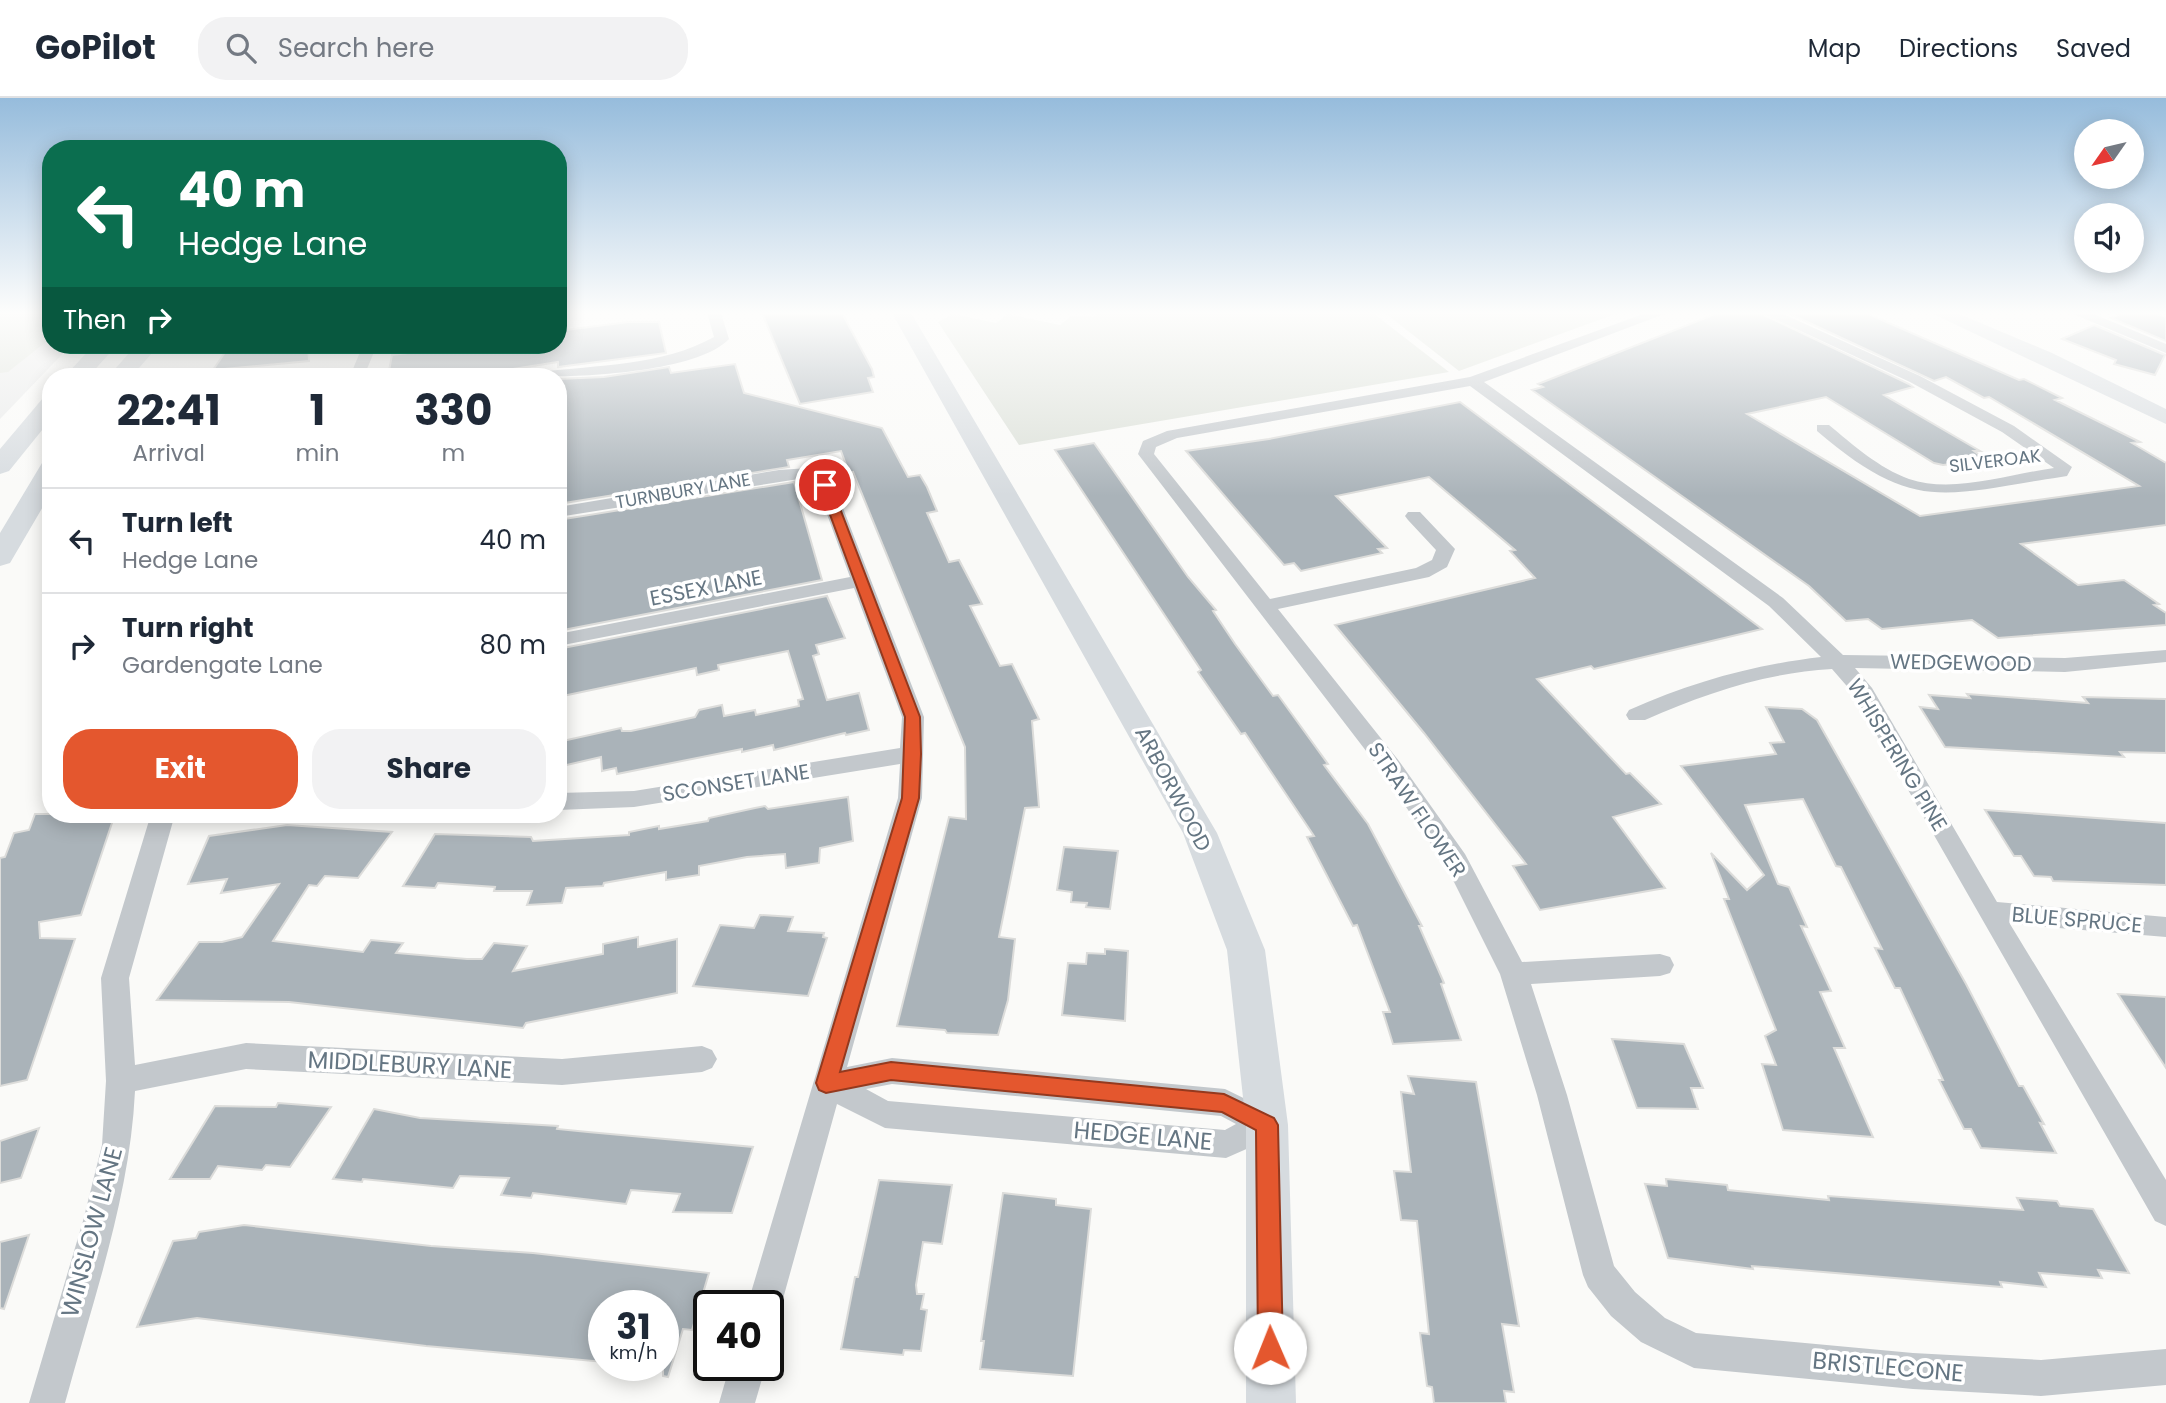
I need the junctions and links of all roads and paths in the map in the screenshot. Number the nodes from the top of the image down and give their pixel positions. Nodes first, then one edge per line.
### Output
1 (936, 374) edge
2 (1493, 374) edge
3 (1904, 374) edge
4 (2079, 374) edge
5 (1473, 381) junction
6 (42, 415) edge
7 (2166, 417) edge
8 (1823, 428) dead end
9 (0, 466) edge
10 (42, 485) edge
11 (567, 510) edge
12 (1413, 516) dead end
13 (0, 557) edge
14 (862, 581) junction
15 (1263, 606) junction
16 (567, 638) edge
17 (2166, 656) edge
18 (1839, 663) junction
19 (1637, 715) dead end
20 (913, 754) junction
21 (567, 802) edge
22 (160, 823) edge
23 (1989, 912) junction
24 (2166, 927) edge
25 (1660, 965) dead end
26 (1514, 974) junction
27 (702, 1059) dead end
28 (121, 1081) junction
29 (826, 1083) junction
30 (1267, 1125) junction
31 (2166, 1210) edge
32 (768, 1290) edge
33 (1623, 1304) joint
34 (2166, 1367) edge
35 (743, 1381) edge
36 (47, 1403) edge
37 (737, 1403) edge
38 (1271, 1403) edge

1 - 30 street, ARBORWOOD
2 - 5 street
3 - 8 street, SILVEROAK
4 - 7 street
5 - 15 street, STRAW FLOWER
5 - 18 street, WHISPERING PINE
6 - 9 main road
10 - 13 main road
11 - 14 street, TURNBURY LANE
12 - 15 street
14 - 16 street, ESSEX LANE
14 - 20 street
15 - 26 street, STRAW FLOWER
17 - 18 street, WEDGEWOOD
18 - 19 street, WEDGEWOOD
18 - 23 street, WHISPERING PINE
20 - 21 street, SCONSET LANE
20 - 29 street
22 - 28 street, WINSLOW LANE
23 - 24 street, BLUE SPRUCE
23 - 31 street, WHISPERING PINE
25 - 26 street
26 - 33 street, STRAW FLOWER
27 - 28 street, MIDDLEBURY LANE
28 - 36 street, WINSLOW LANE
29 - 30 street, HEDGE LANE
29 - 30 street, HEDGE LANE
29 - 32 street
30 - 38 street, ARBORWOOD
33 - 34 street, BRISTLECONE
35 - 37 street

